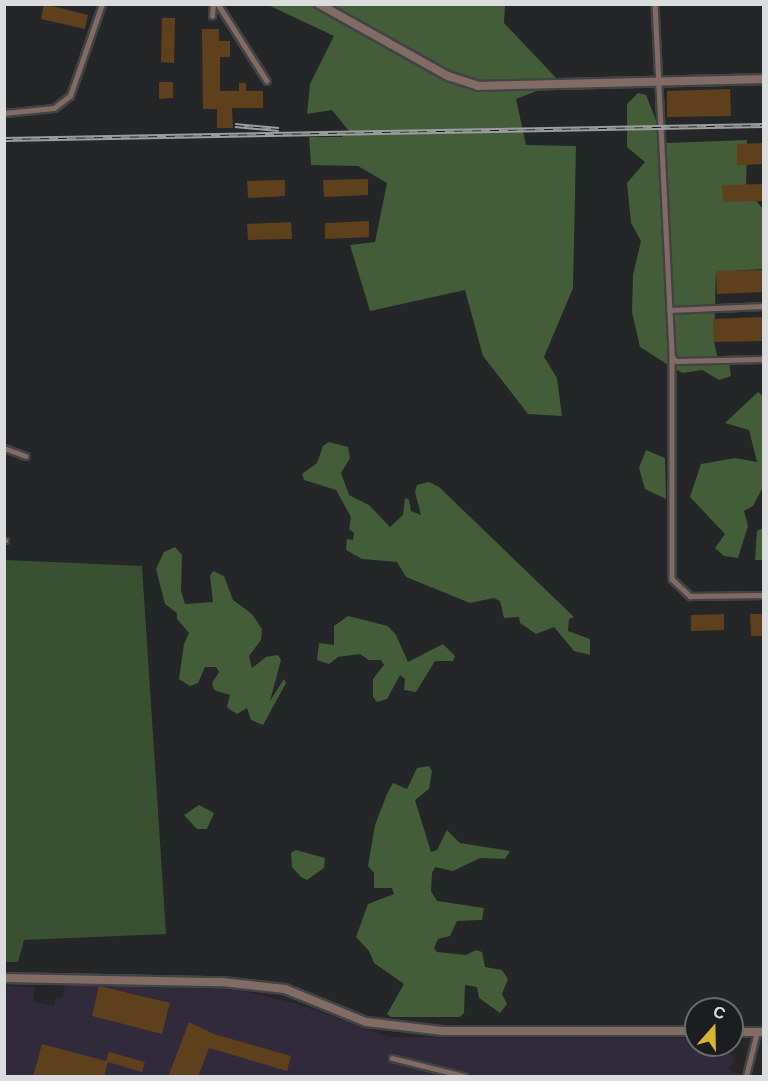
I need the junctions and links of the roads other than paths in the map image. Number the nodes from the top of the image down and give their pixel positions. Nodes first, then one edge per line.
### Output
1 (102, 4) edge
2 (213, 4) edge
3 (218, 4) edge
4 (319, 4) edge
5 (655, 4) edge
6 (212, 16) dead end
7 (764, 79) edge
8 (267, 81) dead end
9 (661, 82) junction
10 (4, 112) edge
11 (764, 306) edge
12 (669, 309) junction
13 (672, 356) junction
14 (764, 359) edge
15 (4, 448) edge
16 (27, 456) dead end
17 (764, 595) edge
18 (4, 978) edge
19 (684, 1032) edge
20 (744, 1032) edge
21 (760, 1032) edge
22 (392, 1058) dead end
23 (464, 1077) edge
24 (746, 1077) edge

1 - 10 lane
2 - 6 lane
3 - 8 lane
4 - 9 street
5 - 9 lane
7 - 9 street
9 - 12 lane
11 - 12 lane
12 - 13 lane
13 - 14 lane
13 - 17 lane
15 - 16 lane
18 - 19 street
20 - 21 street
21 - 24 lane
22 - 23 lane

